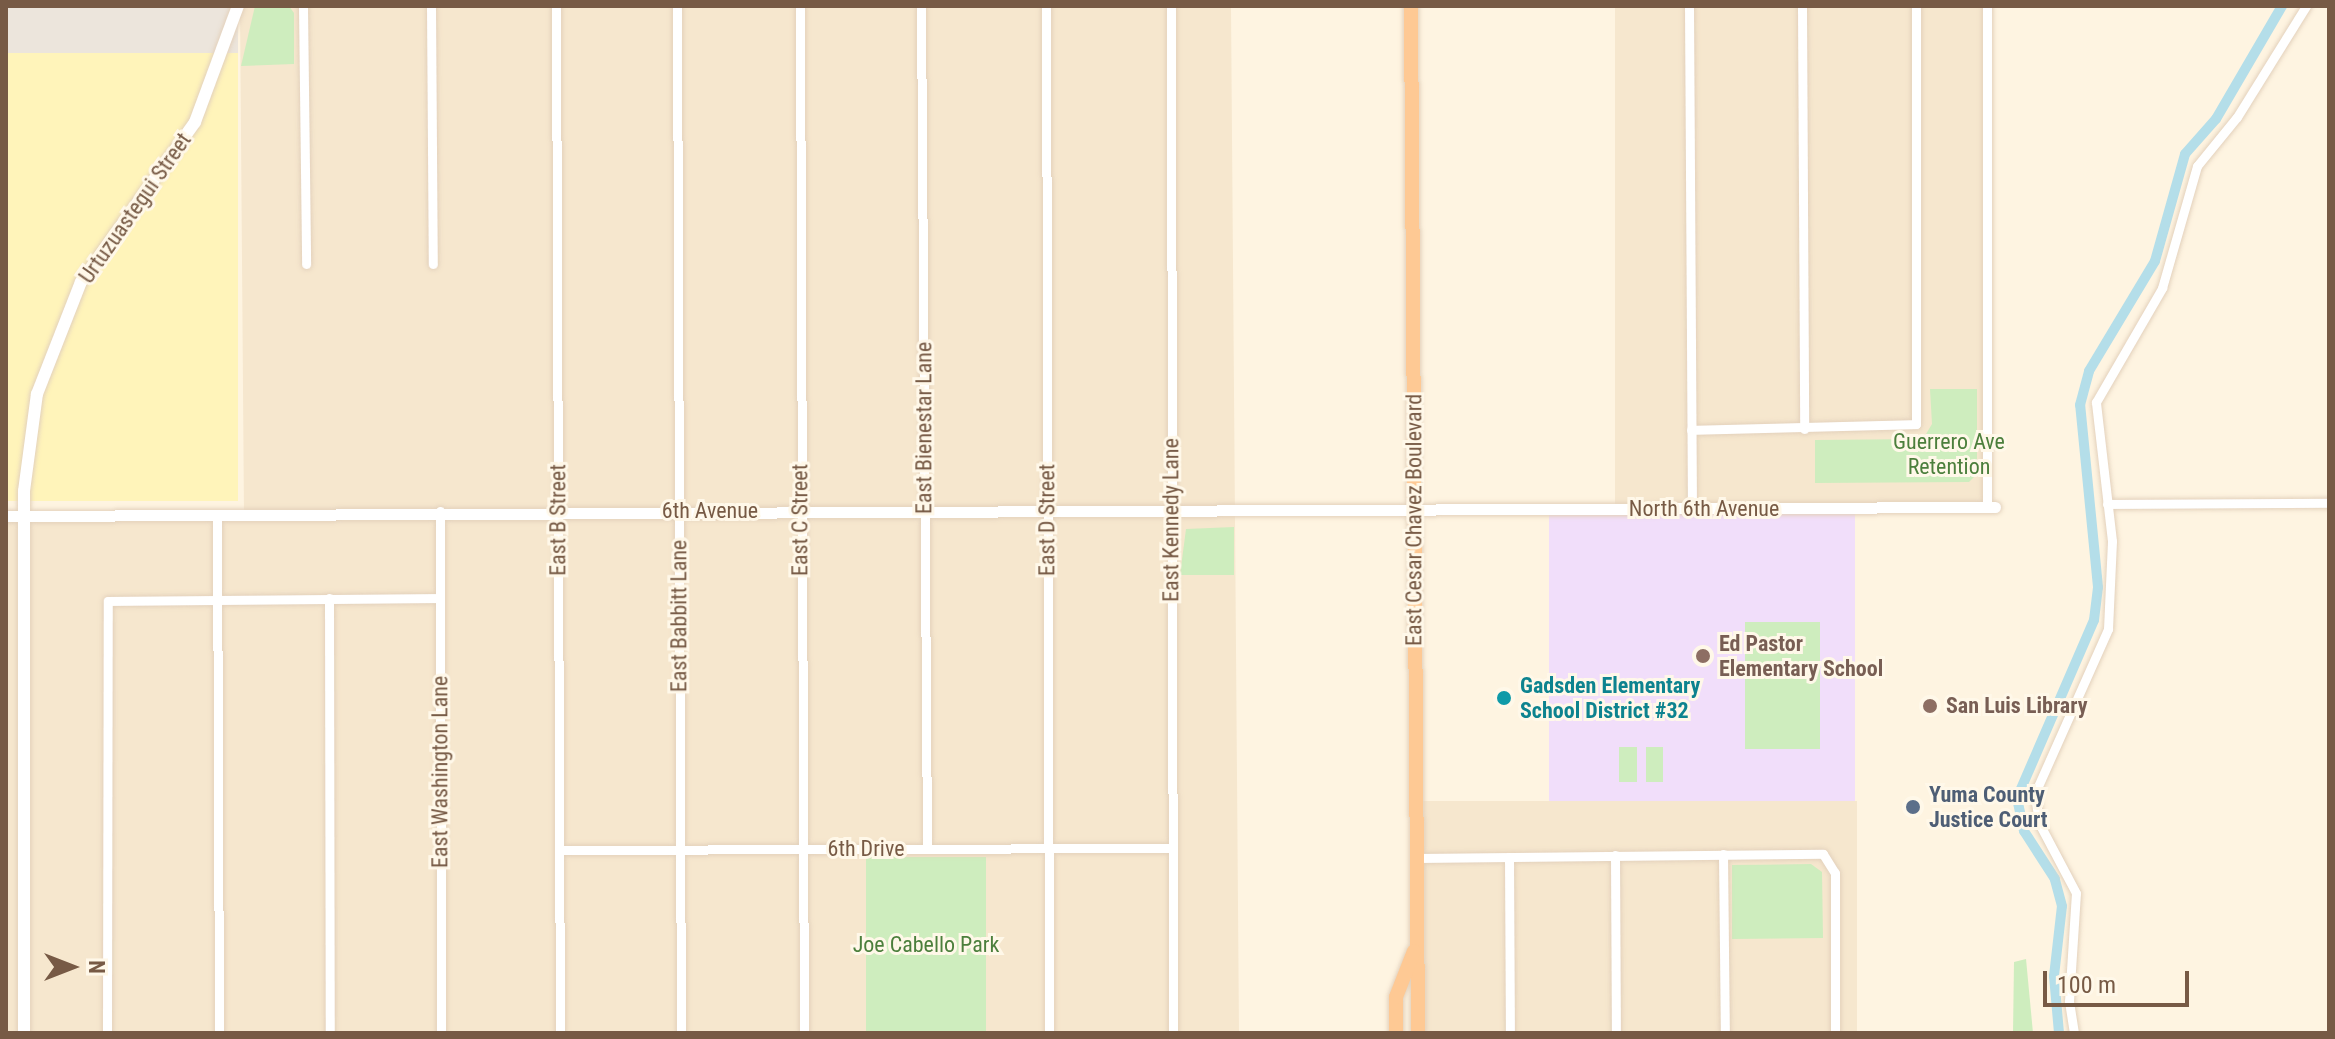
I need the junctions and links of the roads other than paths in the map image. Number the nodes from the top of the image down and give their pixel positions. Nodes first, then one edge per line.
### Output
1 (238, 6) edge
2 (303, 6) edge
3 (431, 6) edge
4 (556, 6) edge
5 (677, 6) edge
6 (800, 6) edge
7 (921, 6) edge
8 (1046, 6) edge
9 (1171, 6) edge
10 (1411, 6) edge
11 (1689, 6) edge
12 (1802, 6) edge
13 (1916, 6) edge
14 (1987, 6) edge
15 (2306, 6) edge
16 (306, 264) dead end
17 (433, 264) dead end
18 (1804, 429) junction
19 (1691, 430) junction
20 (2329, 503) edge
21 (2107, 504) junction
22 (1991, 507) joint
23 (1692, 509) junction
24 (1414, 510) junction
25 (440, 511) junction
26 (558, 511) junction
27 (679, 511) junction
28 (800, 511) junction
29 (924, 511) junction
30 (1047, 511) junction
31 (1171, 511) junction
32 (6, 516) edge
33 (24, 516) junction
34 (217, 516) junction
35 (218, 597) junction
36 (329, 598) junction
37 (440, 598) junction
38 (1172, 848) junction
39 (804, 849) junction
40 (927, 849) junction
41 (1049, 849) junction
42 (561, 850) junction
43 (680, 850) junction
44 (1723, 854) junction
45 (1615, 855) junction
46 (1509, 857) junction
47 (1417, 858) junction
48 (1417, 943) junction
49 (24, 1033) edge
50 (107, 1033) edge
51 (219, 1033) edge
52 (330, 1033) edge
53 (441, 1033) edge
54 (560, 1033) edge
55 (681, 1033) edge
56 (804, 1033) edge
57 (1049, 1033) edge
58 (1173, 1033) edge
59 (1396, 1033) edge
60 (1418, 1033) edge
61 (1510, 1033) edge
62 (1616, 1033) edge
63 (1725, 1033) edge
64 (1835, 1033) edge
65 (2074, 1033) edge

1 - 33 main road, Urtuzuastegui Street
2 - 16 street
3 - 17 street
4 - 26 street, East B Street
5 - 27 street, East Babbitt Lane
6 - 28 street, East C Street
7 - 29 street, East Bienestar Lane
8 - 30 street, East D Street
9 - 31 street, East Kennedy Lane
10 - 24 highway, East Cesar Chavez Boulevard
11 - 19 street
12 - 18 street
13 - 18 street
14 - 22 street
15 - 21 street
18 - 19 street
19 - 23 street
20 - 21 street
21 - 65 street
22 - 23 street, North 6th Avenue
23 - 24 street, North 6th Avenue
24 - 31 street, 6th Avenue
24 - 47 highway, East Cesar Chavez Boulevard
25 - 26 street, 6th Avenue
25 - 34 street, 6th Avenue
25 - 37 street, East Washington Lane
26 - 27 street, 6th Avenue
26 - 42 street, East B Street
27 - 28 street, 6th Avenue
27 - 43 street, East Babbitt Lane
28 - 29 street, 6th Avenue
28 - 39 street, East C Street
29 - 30 street, 6th Avenue
29 - 40 street, East Bienestar Lane
30 - 31 street, 6th Avenue
30 - 41 street, East D Street
31 - 38 street, East Kennedy Lane
32 - 33 street, 6th Avenue
33 - 34 street, 6th Avenue
33 - 49 main road, Urtuzuastegui Street
34 - 35 street
35 - 36 street
35 - 50 street
35 - 51 street
36 - 37 street
36 - 52 street
37 - 53 street, East Washington Lane
38 - 41 street, 6th Drive
38 - 58 street, East Kennedy Lane
39 - 40 street, 6th Drive
39 - 43 street, 6th Drive
39 - 56 street, East C Street
40 - 41 street, 6th Drive
41 - 57 street, East D Street
42 - 43 street, 6th Drive
42 - 54 street, East B Street
43 - 55 street, East Babbitt Lane
44 - 45 street
44 - 63 street
44 - 64 street
45 - 46 street
45 - 62 street
46 - 47 street
46 - 61 street
47 - 48 highway, East Cesar Chavez Boulevard
48 - 59 highway
48 - 60 highway, East Cesar Chavez Boulevard

